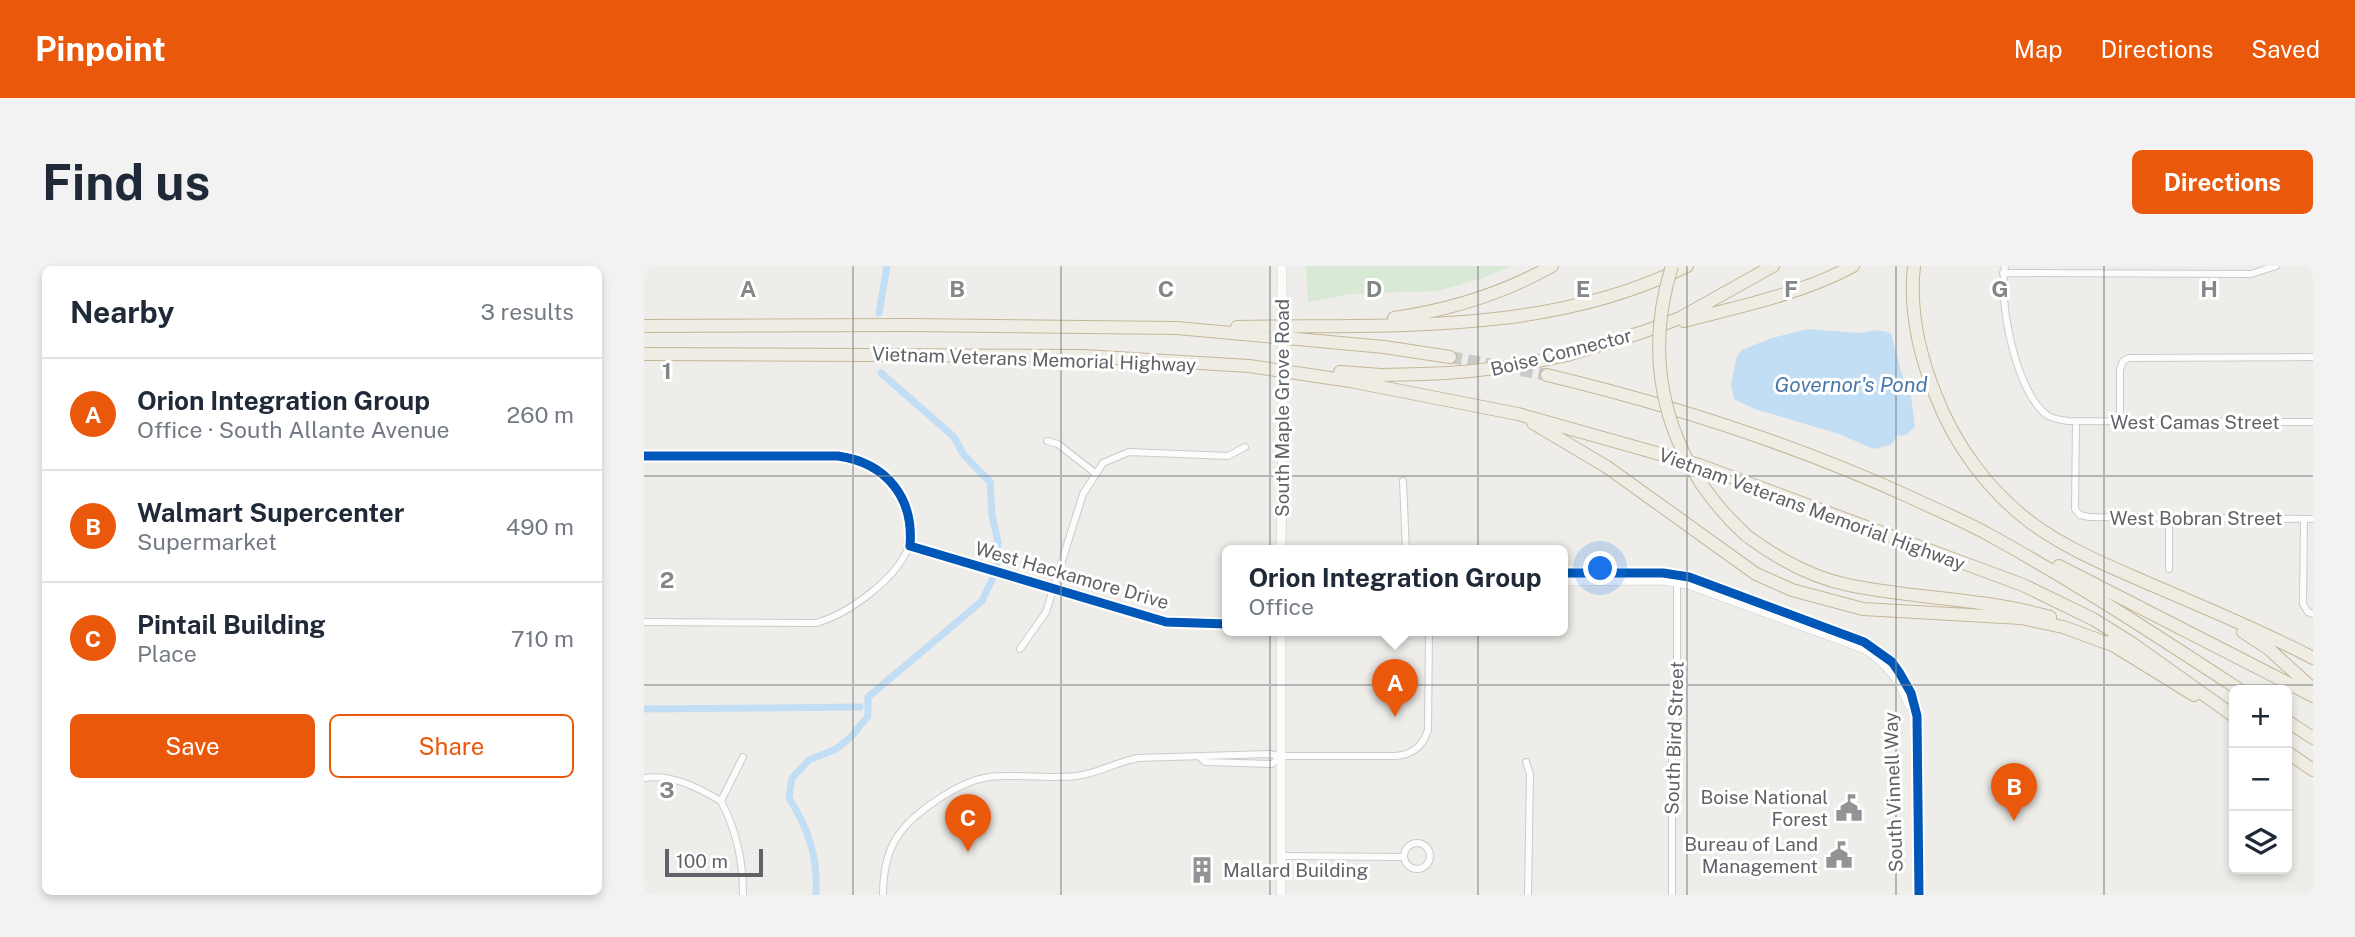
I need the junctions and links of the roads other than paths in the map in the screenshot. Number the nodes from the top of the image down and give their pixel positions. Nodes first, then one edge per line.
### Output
1 (1282, 266) edge
2 (1552, 266) edge
3 (1672, 266) edge
4 (1687, 266) edge
5 (1773, 266) edge
6 (1853, 266) edge
7 (1914, 266) edge
8 (2276, 266) edge
9 (2004, 270) edge
10 (1348, 325) junction
11 (644, 326) edge
12 (1177, 328) junction
13 (1643, 332) junction
14 (644, 354) edge
15 (1450, 357) tunnel mouth
16 (2313, 357) edge
17 (1249, 366) junction
18 (1547, 375) tunnel mouth
19 (1518, 414) junction
20 (2076, 421) junction
21 (2120, 421) junction
22 (2313, 422) edge
23 (1047, 441) dead end
24 (1245, 447) dead end
25 (644, 456) edge
26 (1094, 473) junction
27 (1403, 481) dead end
28 (2169, 518) junction
29 (2304, 519) junction
30 (2313, 519) edge
31 (1992, 536) junction
32 (1281, 545) edge
33 (1406, 545) edge
34 (910, 546) junction
35 (2169, 569) dead end
36 (1568, 573) edge
37 (1568, 581) edge
38 (1677, 582) junction
39 (1055, 589) junction
40 (1754, 605) junction
41 (2216, 613) junction
42 (2313, 614) edge
43 (644, 622) edge
44 (1222, 624) edge
45 (1281, 636) edge
46 (1429, 636) edge
47 (2115, 646) junction
48 (1020, 649) dead end
49 (2313, 658) edge
50 (2232, 685) edge
51 (2313, 689) edge
52 (2313, 696) edge
53 (2229, 713) edge
54 (2229, 713) edge
55 (2292, 723) edge
56 (2313, 738) edge
57 (2292, 755) edge
58 (1281, 756) junction
59 (743, 757) dead end
60 (1526, 762) dead end
61 (1916, 769) junction
62 (2313, 770) edge
63 (644, 778) edge
64 (721, 801) junction
65 (1281, 856) junction
66 (1404, 857) junction
67 (744, 895) edge
68 (883, 895) edge
69 (1281, 895) edge
70 (1528, 895) edge
71 (1672, 895) edge
72 (1913, 895) edge
73 (1919, 895) edge

1 - 32 street, South Maple Grove Road, bridge
2 - 10 highway
3 - 47 highway, bridge
4 - 10 highway
5 - 13 highway, Boise Connector
6 - 13 highway
7 - 41 highway
8 - 9 street
9 - 20 street, West Camas Street
10 - 12 highway
11 - 12 highway, Vietnam Veterans Memorial Highway
12 - 15 highway, Vietnam Veterans Memorial Highway
13 - 17 highway, Boise Connector, bridge
14 - 17 highway, Vietnam Veterans Memorial Highway
16 - 21 street
17 - 19 highway, Vietnam Veterans Memorial Highway
18 - 31 highway, Vietnam Veterans Memorial Highway
19 - 47 highway
19 - 53 highway, Vietnam Veterans Memorial Highway
20 - 21 street, West Camas Street
20 - 28 street, West Bobran Street
21 - 22 street, West Camas Street
23 - 26 street
24 - 26 street
25 - 34 street
26 - 39 street
27 - 33 street
28 - 29 street, West Bobran Street
28 - 35 street
29 - 30 street, West Bobran Street
29 - 42 street
31 - 50 highway, Vietnam Veterans Memorial Highway
31 - 52 highway
34 - 39 street, West Hackamore Drive
34 - 43 street
36 - 40 street
37 - 38 street
38 - 40 street
38 - 71 street, South Bird Street
39 - 44 street, West Hackamore Drive
39 - 48 street
40 - 61 street, South Vinnell Way
41 - 49 highway
41 - 51 highway
45 - 58 street
46 - 58 street
47 - 54 highway
55 - 56 highway
57 - 62 highway
58 - 65 street
58 - 68 street
59 - 64 street
60 - 70 street
61 - 72 street, South Vinnell Way
61 - 73 street, South Vinnell Way
63 - 64 street
64 - 67 street
65 - 66 street
65 - 69 street
66 - 66 street

